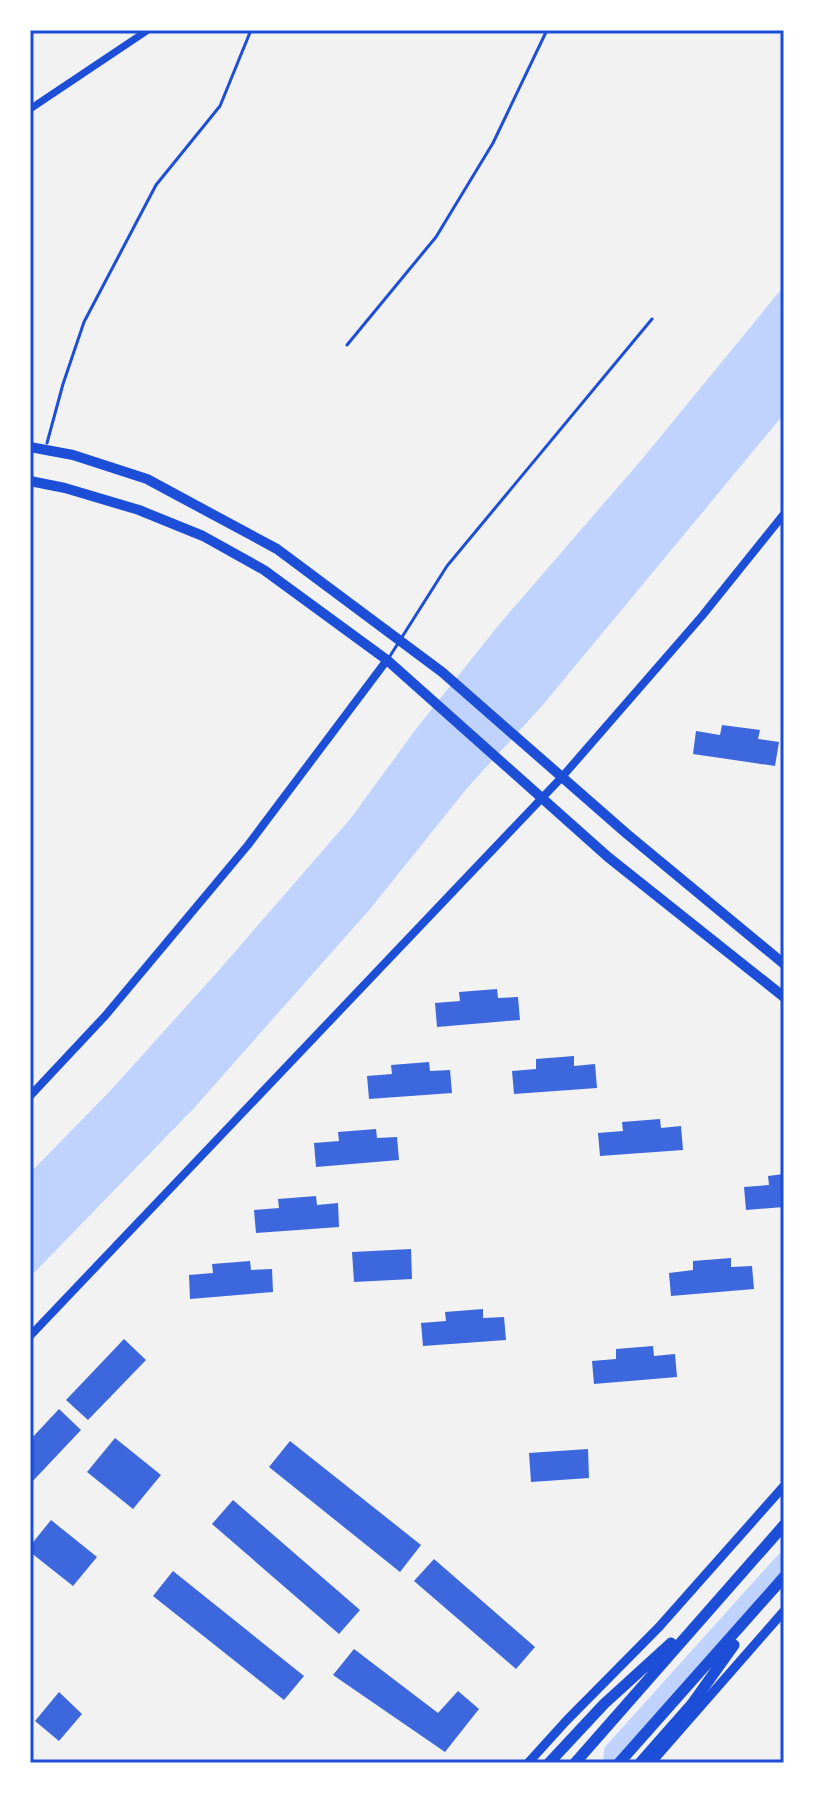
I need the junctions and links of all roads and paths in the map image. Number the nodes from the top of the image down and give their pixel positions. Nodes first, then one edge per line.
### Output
1 (148, 30) edge
2 (251, 30) edge
3 (547, 30) edge
4 (30, 109) edge
5 (652, 319) dead end
6 (347, 345) dead end
7 (47, 443) dead end
8 (30, 447) edge
9 (30, 481) edge
10 (784, 514) edge
11 (400, 639) junction
12 (387, 660) junction
13 (562, 777) junction
14 (542, 800) junction
15 (784, 964) edge
16 (784, 997) edge
17 (30, 1096) edge
18 (30, 1336) edge
19 (784, 1486) edge
20 (784, 1525) edge
21 (733, 1580) junction
22 (782, 1580) edge
23 (784, 1611) edge
24 (528, 1763) edge
25 (549, 1763) edge
26 (575, 1763) edge
27 (619, 1763) edge
28 (640, 1763) edge
29 (651, 1763) edge

1 - 4 street
2 - 7 lane
3 - 6 lane
5 - 11 lane
8 - 11 main road
9 - 12 main road
10 - 13 street
11 - 12 lane
11 - 13 main road
12 - 14 main road
12 - 17 street
13 - 14 street
13 - 15 main road
14 - 16 main road
14 - 18 street
19 - 24 main road
20 - 21 highway
21 - 25 highway
21 - 26 highway
22 - 27 highway
22 - 28 highway
23 - 29 main road

